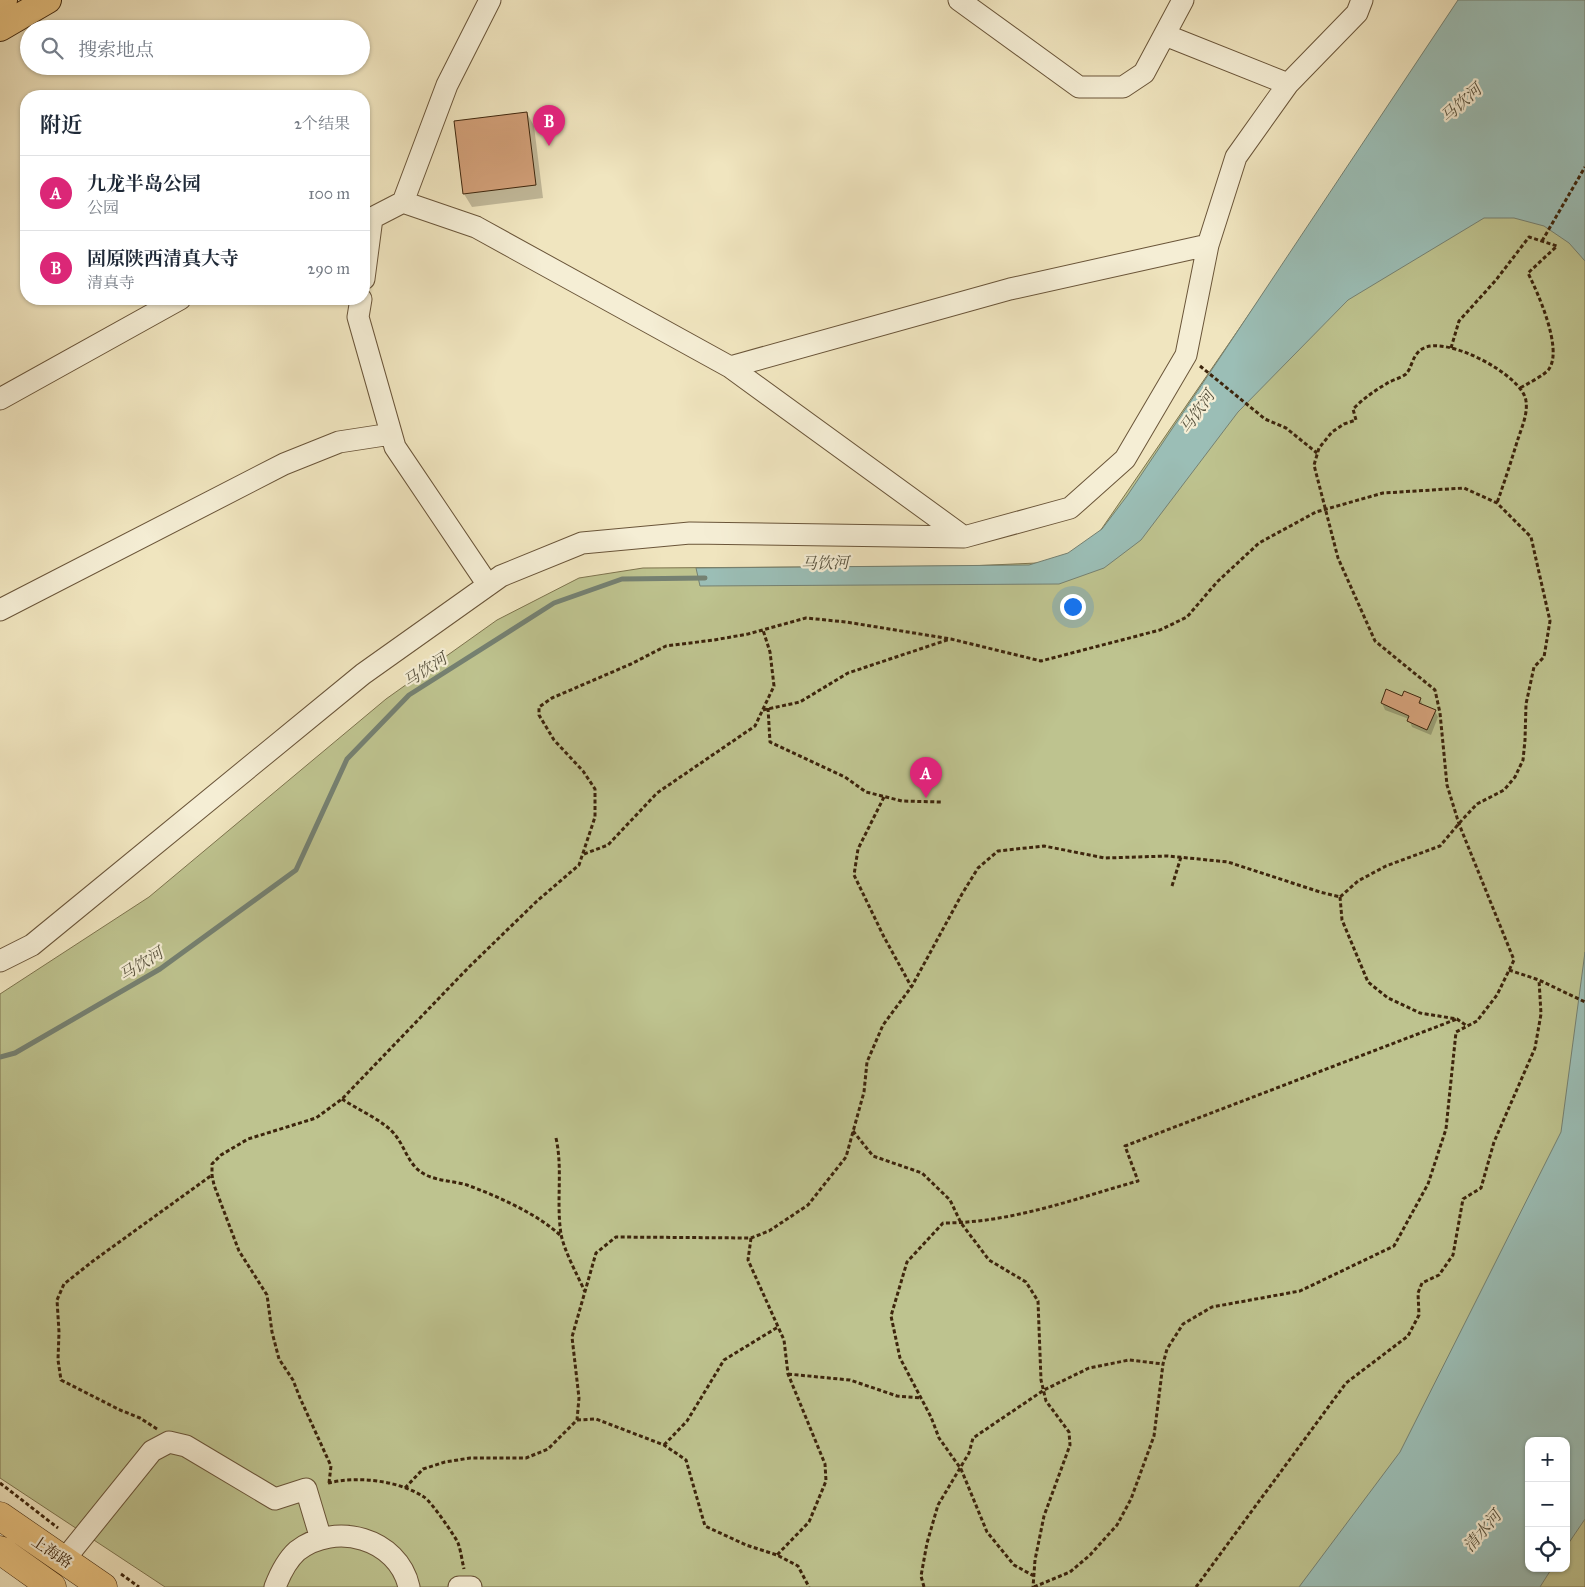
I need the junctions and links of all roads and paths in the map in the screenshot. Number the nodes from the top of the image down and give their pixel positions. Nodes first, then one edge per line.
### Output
1 (4, 0) edge
2 (48, 0) edge
3 (490, 0) edge
4 (958, 0) edge
5 (1183, 0) edge
6 (1362, 0) edge
7 (0, 2) edge
8 (0, 28) edge
9 (1165, 34) junction
10 (1288, 84) junction
11 (1585, 168) edge
12 (403, 202) junction
13 (370, 219) edge
14 (1542, 241) junction
15 (1208, 245) junction
16 (169, 305) edge
17 (360, 305) edge
18 (1451, 348) junction
19 (730, 367) junction
20 (1205, 369) dead end
21 (1520, 388) junction
22 (0, 399) edge
23 (392, 434) junction
24 (1318, 453) junction
25 (1497, 503) junction
26 (1325, 509) junction
27 (964, 537) junction
28 (488, 585) junction
29 (0, 610) edge
30 (763, 630) junction
31 (951, 639) junction
32 (768, 708) junction
33 (762, 710) junction
34 (884, 797) junction
35 (941, 802) dead end
36 (1458, 824) junction
37 (583, 854) junction
38 (1181, 857) junction
39 (1172, 886) dead end
40 (1340, 897) junction
41 (4, 953) edge
42 (1509, 970) junction
43 (1539, 980) junction
44 (912, 986) junction
45 (1585, 1002) edge
46 (1457, 1020) junction
47 (1467, 1026) junction
48 (342, 1099) junction
49 (853, 1131) junction
50 (556, 1138) dead end
51 (212, 1175) junction
52 (961, 1223) junction
53 (561, 1236) junction
54 (751, 1238) junction
55 (585, 1292) junction
56 (778, 1327) junction
57 (1163, 1364) junction
58 (788, 1374) junction
59 (1044, 1390) junction
60 (921, 1398) junction
61 (577, 1420) junction
62 (664, 1445) junction
63 (162, 1446) junction
64 (961, 1469) junction
65 (329, 1482) junction
66 (405, 1488) junction
67 (306, 1489) junction
68 (0, 1516) edge
69 (321, 1539) junction
70 (0, 1550) edge
71 (777, 1556) junction
72 (64, 1560) junction
73 (1034, 1576) junction
74 (52, 1587) edge
75 (103, 1587) edge
76 (275, 1587) edge
77 (409, 1587) edge
78 (466, 1587) edge
79 (809, 1587) edge
80 (924, 1587) edge
81 (1034, 1587) edge
82 (1196, 1587) edge

1 - 7 main road
2 - 8 main road
3 - 12 street
4 - 9 street
5 - 9 street
6 - 10 street
9 - 10 street
10 - 15 street
11 - 14 path
12 - 13 street
12 - 19 street
14 - 18 path
14 - 21 path
15 - 19 street
15 - 27 street
16 - 22 street
17 - 23 street
18 - 21 path
18 - 24 path
19 - 27 street
20 - 24 path
21 - 25 path
23 - 28 street
23 - 29 street
24 - 26 path
25 - 26 path
25 - 36 path
26 - 31 path
26 - 36 path
27 - 28 street
28 - 41 street
30 - 31 path
30 - 33 path
30 - 37 path
31 - 32 path
32 - 33 path
32 - 34 path
33 - 37 path
34 - 35 path
34 - 44 path
36 - 40 path
36 - 42 path
37 - 48 path
38 - 39 path
38 - 40 path
38 - 44 path
40 - 46 path
42 - 43 path
42 - 47 path
43 - 45 path
43 - 82 path
44 - 49 path
46 - 47 path
46 - 52 path
47 - 57 path
48 - 51 path
48 - 53 path
49 - 52 path
49 - 54 path
50 - 53 path
51 - 63 path
51 - 65 path
52 - 59 path
52 - 60 path
53 - 55 path
54 - 55 path
54 - 56 path
55 - 61 path
56 - 58 path
56 - 62 path
57 - 59 path
57 - 81 path
58 - 60 path
58 - 71 path
59 - 64 path
59 - 73 path
60 - 64 path
61 - 62 path
61 - 66 path
62 - 71 path
63 - 67 street
63 - 72 street
64 - 73 path
64 - 80 path
65 - 66 path
65 - 67 path
66 - 78 path
67 - 69 street
68 - 72 highway, 上海路
69 - 76 street
69 - 77 street
70 - 74 highway, 上海路
71 - 79 path
72 - 75 highway, 上海路
73 - 81 path

